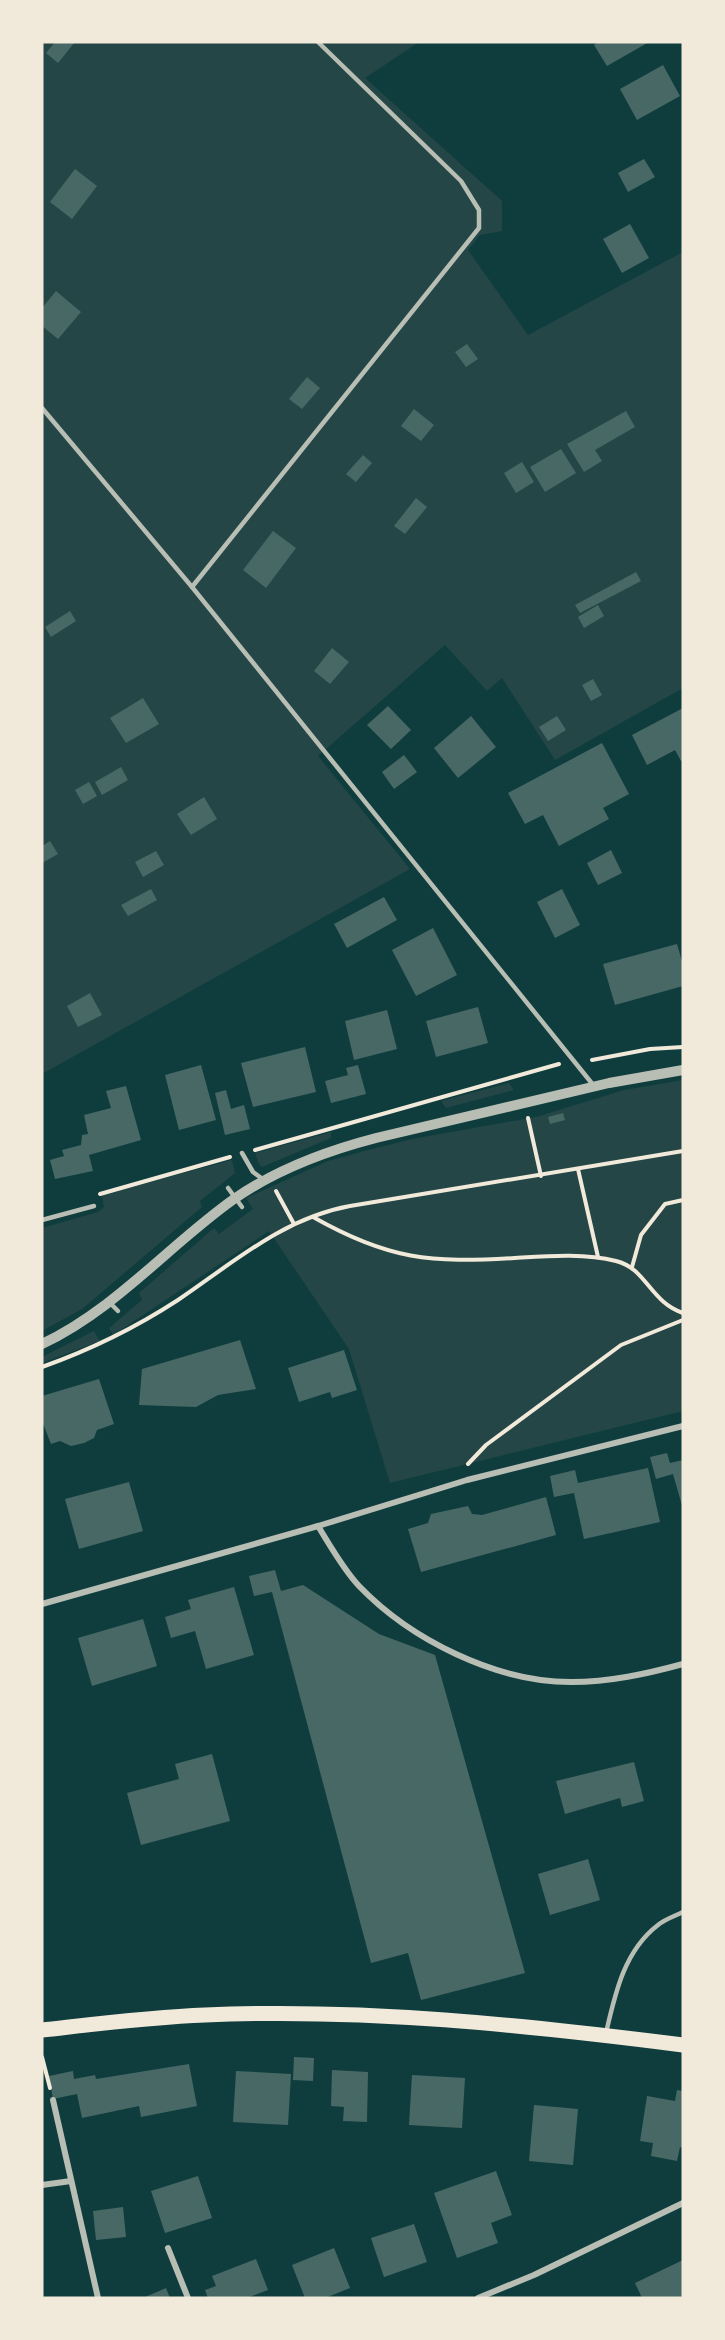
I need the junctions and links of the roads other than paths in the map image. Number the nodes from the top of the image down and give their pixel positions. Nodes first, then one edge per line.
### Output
1 (318, 42) edge
2 (42, 408) edge
3 (192, 587) junction
4 (683, 1070) edge
5 (594, 1086) junction
6 (242, 1153) road end
7 (264, 1180) junction
8 (228, 1188) dead end
9 (239, 1203) junction
10 (94, 1206) road end
11 (42, 1220) edge
12 (110, 1303) junction
13 (118, 1311) dead end
14 (42, 1344) edge
15 (683, 1426) edge
16 (318, 1526) junction
17 (42, 1604) edge
18 (683, 1664) edge
19 (683, 1912) edge
20 (42, 2030) edge
21 (605, 2035) junction
22 (683, 2045) edge
23 (52, 2100) road end
24 (71, 2181) junction
25 (42, 2185) edge
26 (683, 2203) edge
27 (168, 2248) dead end
28 (98, 2298) edge
29 (188, 2298) edge
30 (478, 2298) edge

1 - 3 lane
2 - 3 lane
3 - 5 lane
4 - 5 street
5 - 7 street
6 - 7 lane
7 - 9 street
8 - 9 lane
9 - 12 street
10 - 11 lane
12 - 13 lane
12 - 14 street
15 - 16 street
16 - 17 street
16 - 18 street
19 - 21 lane
20 - 21 main road
21 - 22 main road
23 - 24 street
24 - 25 street
24 - 28 street
26 - 30 street
27 - 29 street

